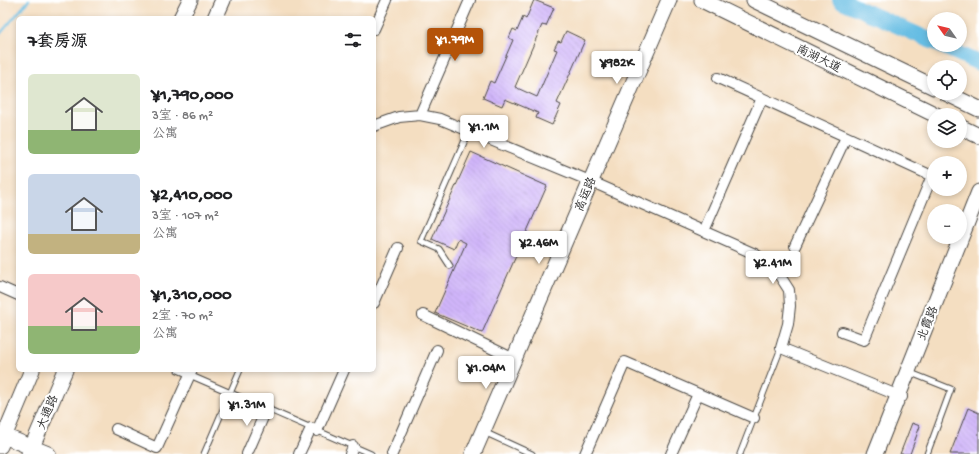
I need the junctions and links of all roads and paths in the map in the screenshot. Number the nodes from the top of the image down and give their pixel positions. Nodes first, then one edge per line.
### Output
1 (190, 0) edge
2 (223, 0) edge
3 (387, 0) edge
4 (470, 0) edge
5 (668, 0) edge
6 (672, 0) edge
7 (702, 0) edge
8 (754, 0) edge
9 (182, 16) edge
10 (216, 16) edge
11 (376, 25) edge
12 (718, 78) dead end
13 (927, 84) edge
14 (762, 98) junction
15 (960, 100) edge
16 (979, 109) edge
17 (927, 111) edge
18 (420, 115) junction
19 (376, 125) edge
20 (967, 130) edge
21 (469, 131) junction
22 (979, 136) edge
23 (846, 137) junction
24 (591, 182) junction
25 (979, 192) edge
26 (979, 201) edge
27 (704, 231) junction
28 (795, 246) dead end
29 (398, 248) dead end
30 (450, 266) dead end
31 (0, 287) edge
32 (16, 294) edge
33 (376, 298) edge
34 (423, 315) dead end
35 (842, 332) dead end
36 (781, 348) junction
37 (438, 350) dead end
38 (514, 359) junction
39 (31, 372) edge
40 (64, 372) edge
41 (191, 372) edge
42 (239, 372) edge
43 (343, 372) edge
44 (911, 374) junction
45 (231, 393) junction
46 (698, 394) junction
47 (900, 396) junction
48 (267, 408) junction
49 (754, 418) junction
50 (314, 429) junction
51 (116, 430) dead end
52 (484, 432) junction
53 (2, 441) edge
54 (351, 450) edge
55 (31, 452) edge
56 (48, 454) edge
57 (204, 454) edge
58 (247, 454) edge
59 (299, 454) edge
60 (371, 454) edge
61 (392, 454) edge
62 (473, 454) edge
63 (476, 454) edge
64 (532, 454) edge
65 (585, 454) edge
66 (671, 454) edge
67 (740, 454) edge
68 (875, 454) edge
69 (879, 454) edge
70 (926, 454) edge

1 - 9 main road
2 - 10 main road
3 - 11 street
4 - 18 street
5 - 24 main road, 高运路
6 - 24 main road, 高运路
7 - 17 main road, 南湖大道
8 - 13 main road, 南湖大道
12 - 14 street
14 - 23 street
14 - 27 street
15 - 16 main road
18 - 19 street
18 - 21 street
20 - 22 main road
21 - 24 street
21 - 30 lane
23 - 28 street
23 - 35 street
24 - 27 street
24 - 38 main road, 高运路
24 - 52 main road, 高运路
25 - 47 main road, 北霞路
26 - 44 main road, 北霞路
27 - 36 street
29 - 33 street
31 - 32 street
34 - 38 street
36 - 47 street
36 - 49 lane
37 - 61 street
38 - 52 main road, 高运路
39 - 53 main road
40 - 55 main road, 大通路
41 - 45 lane
41 - 51 street
42 - 45 lane
43 - 50 street
44 - 47 main road, 北霞路
44 - 70 lane
45 - 48 lane
45 - 57 lane
46 - 49 street
46 - 65 street
46 - 66 street
47 - 68 main road, 北霞路
47 - 69 main road, 北霞路
48 - 50 lane
48 - 58 street
49 - 67 lane
50 - 54 lane
50 - 59 street
52 - 62 main road, 高运路
52 - 63 main road, 高运路
52 - 64 lane
53 - 55 main road
54 - 60 lane
55 - 56 main road

